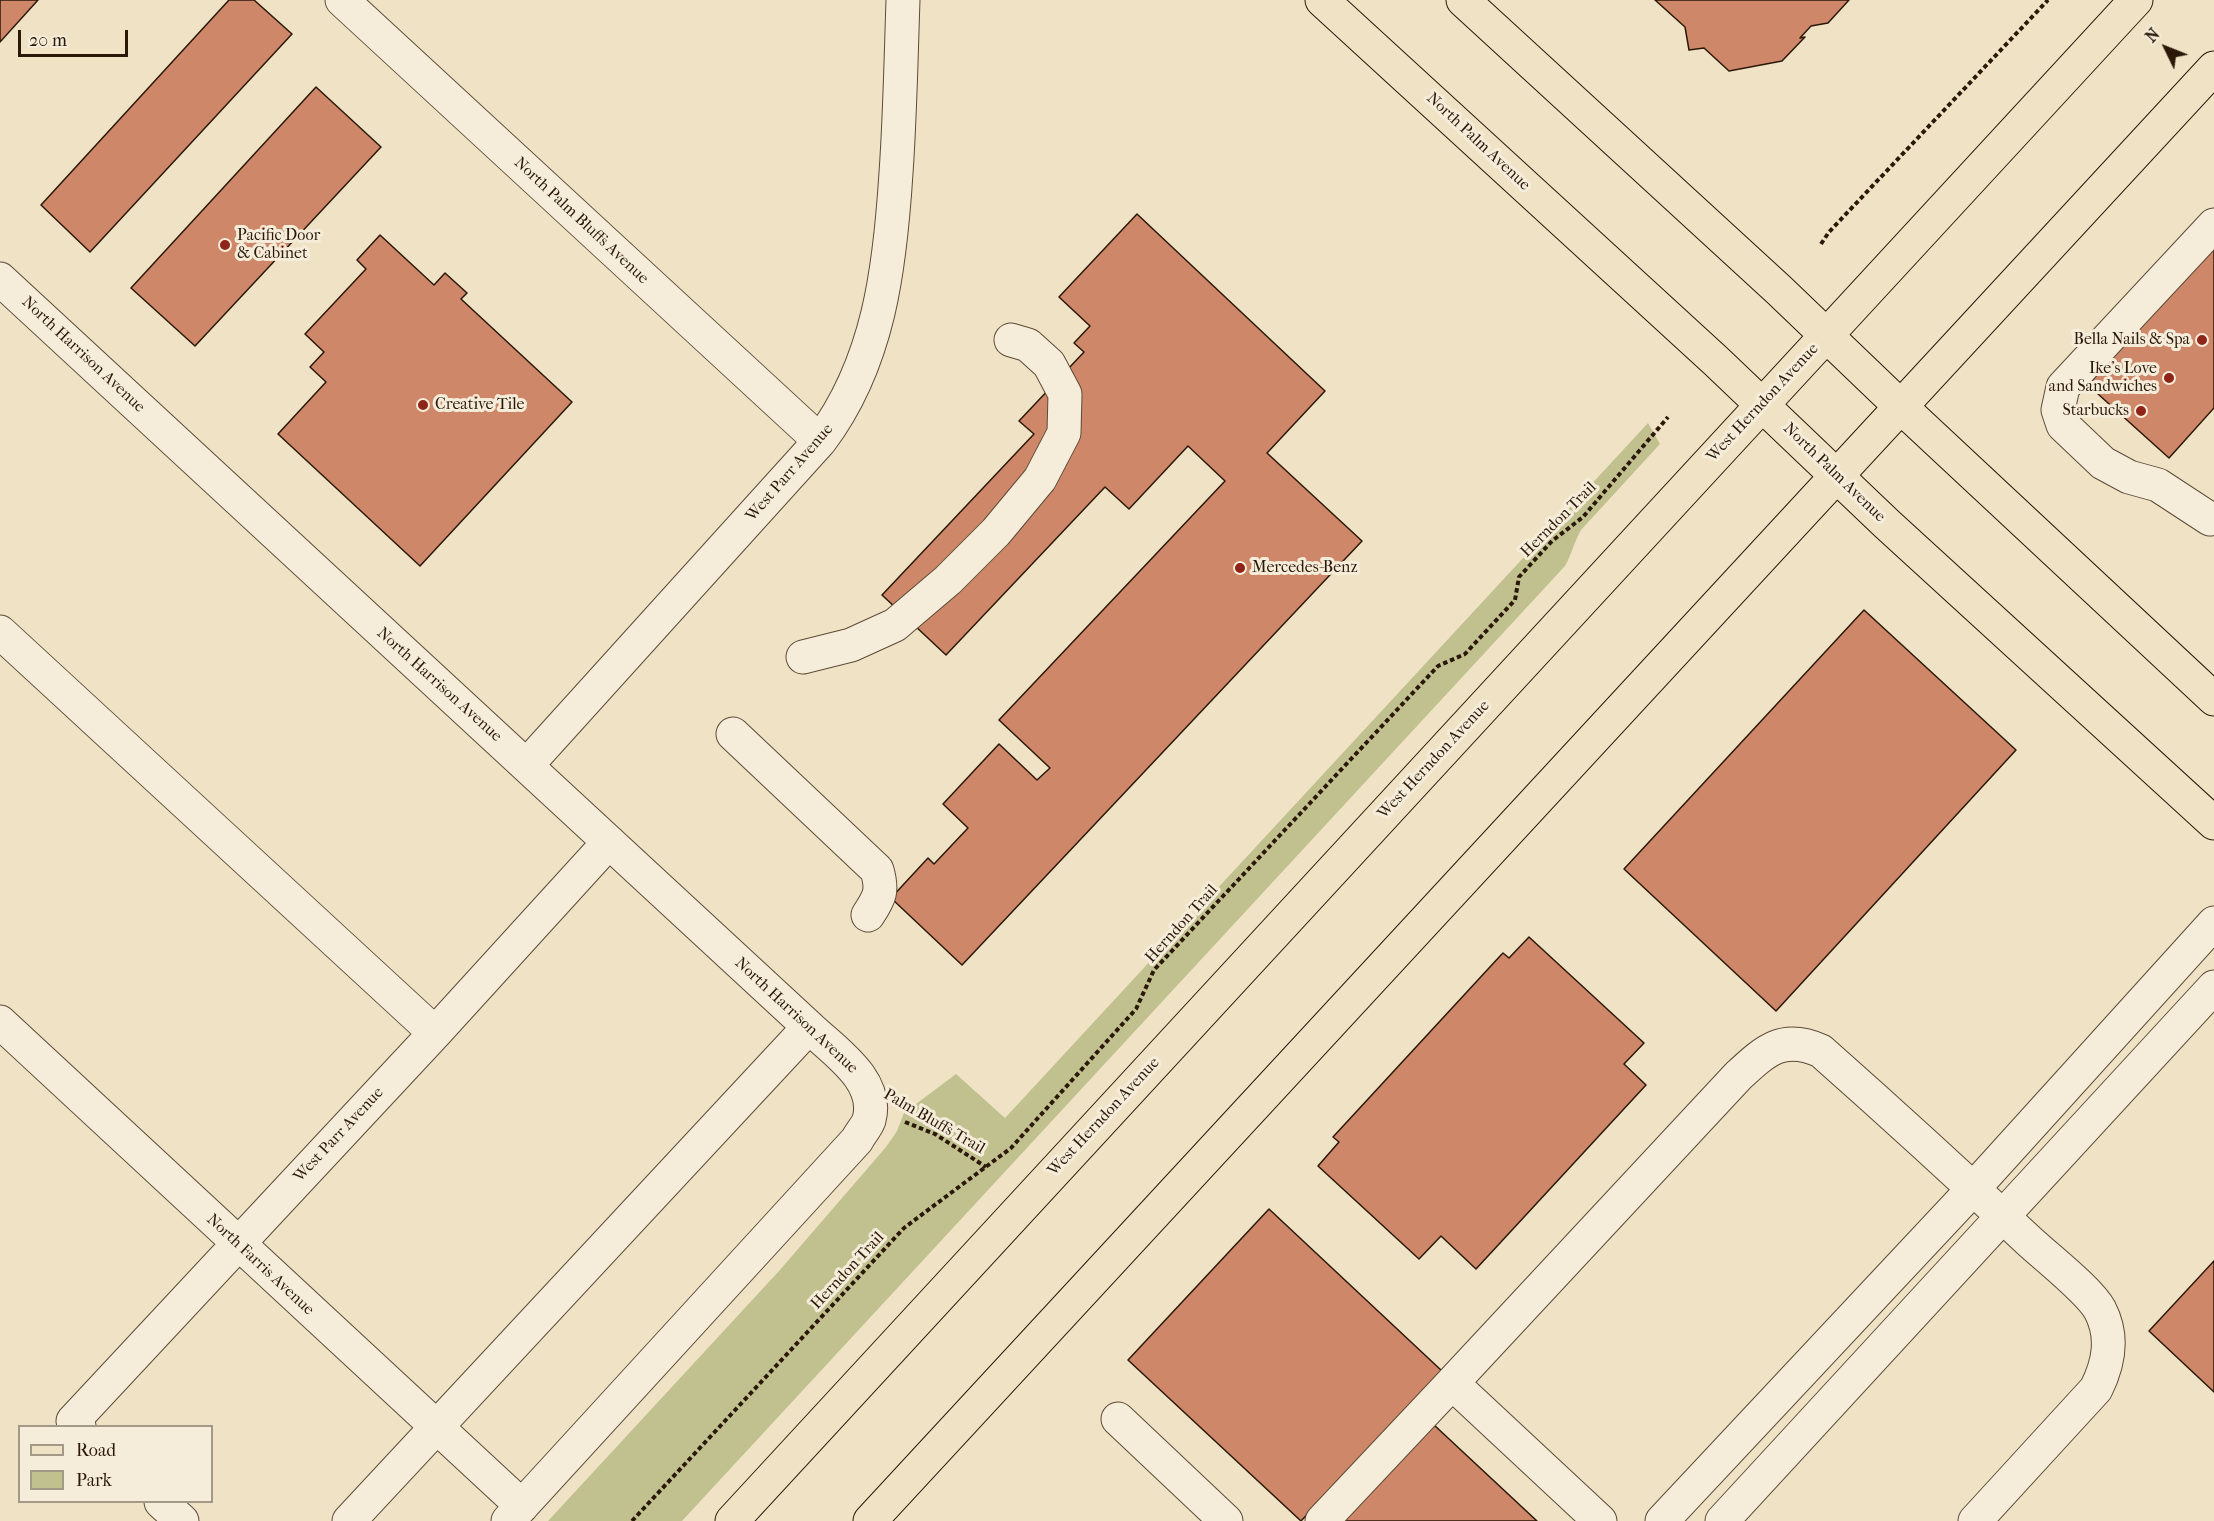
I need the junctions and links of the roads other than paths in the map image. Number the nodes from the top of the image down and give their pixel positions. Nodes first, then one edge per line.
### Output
1 (342, 0) edge
2 (903, 0) edge
3 (1322, 0) edge
4 (1463, 0) edge
5 (2136, 0) edge
6 (2214, 68) edge
7 (2214, 225) edge
8 (0, 279) edge
9 (1826, 335) junction
10 (1011, 340) dead end
11 (1762, 404) junction
12 (1900, 406) junction
13 (820, 441) junction
14 (1835, 476) junction
15 (2210, 519) dead end
16 (0, 632) edge
17 (803, 657) dead end
18 (2214, 699) edge
19 (733, 734) dead end
20 (527, 765) junction
21 (2214, 823) edge
22 (609, 842) junction
23 (868, 915) dead end
24 (2214, 923) edge
25 (2214, 987) edge
26 (0, 1022) edge
27 (810, 1027) junction
28 (435, 1033) junction
29 (1974, 1188) junction
30 (2004, 1217) junction
31 (237, 1244) junction
32 (1452, 1383) junction
33 (1118, 1419) dead end
34 (78, 1425) edge
35 (436, 1428) junction
36 (162, 1503) edge
37 (515, 1514) edge
38 (1977, 1520) edge
39 (182, 1521) edge
40 (349, 1521) edge
41 (732, 1521) edge
42 (870, 1521) edge
43 (1227, 1521) edge
44 (1322, 1521) edge
45 (1600, 1521) edge
46 (1662, 1521) edge
47 (1722, 1521) edge

1 - 13 street, North Palm Bluffs Avenue
2 - 13 street, West Parr Avenue
3 - 11 main road, North Palm Avenue
4 - 9 main road
5 - 9 main road, West Herndon Avenue
6 - 12 main road
7 - 15 street
8 - 20 street, North Harrison Avenue
9 - 11 main road, West Herndon Avenue
9 - 12 main road
10 - 17 street
11 - 14 main road, North Palm Avenue
11 - 41 main road, West Herndon Avenue
12 - 14 main road
12 - 18 main road
13 - 20 street, West Parr Avenue
14 - 21 main road, North Palm Avenue
14 - 42 main road
16 - 28 street
19 - 23 street
20 - 22 street, North Harrison Avenue
22 - 27 street, North Harrison Avenue
22 - 28 street, West Parr Avenue
24 - 29 street
25 - 30 street
26 - 31 street, North Farris Avenue
27 - 35 street
27 - 37 street, North Harrison Avenue
28 - 31 street, West Parr Avenue
29 - 30 street
29 - 32 street
29 - 46 street
30 - 38 street
30 - 47 street
31 - 34 street, West Parr Avenue
31 - 35 street, North Farris Avenue
32 - 44 street
32 - 45 street
33 - 43 street
35 - 37 street, North Farris Avenue
35 - 40 street
36 - 39 street

